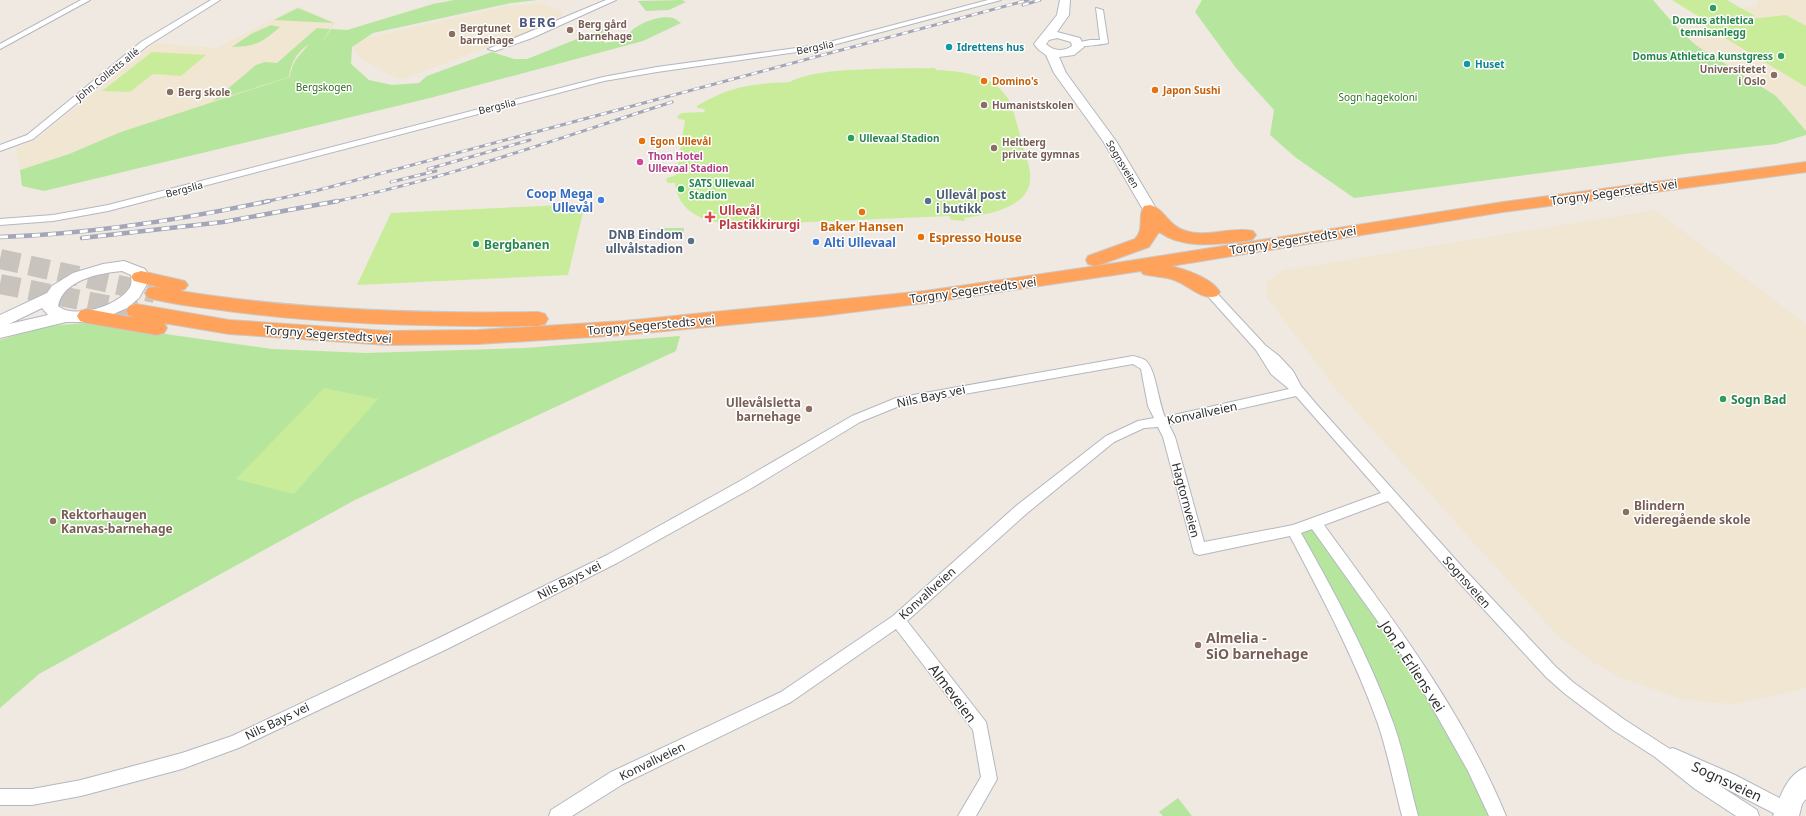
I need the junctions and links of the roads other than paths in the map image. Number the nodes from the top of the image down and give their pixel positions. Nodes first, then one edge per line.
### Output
1 (86, 0) edge
2 (216, 0) edge
3 (612, 0) edge
4 (997, 0) edge
5 (1065, 0) edge
6 (1099, 10) dead end
7 (1063, 15) junction
8 (1047, 36) junction
9 (1075, 42) junction
10 (0, 46) edge
11 (492, 48) dead end
12 (1052, 52) junction
13 (1068, 53) junction
14 (1094, 119) junction
15 (0, 148) edge
16 (1806, 152) edge
17 (1806, 156) edge
18 (1757, 163) junction
19 (1806, 167) edge
20 (1806, 173) edge
21 (1741, 174) junction
22 (1150, 210) junction
23 (0, 222) edge
24 (1258, 240) junction
25 (1099, 266) junction
26 (141, 277) junction
27 (1210, 292) junction
28 (155, 293) tunnel mouth
29 (52, 297) junction
30 (136, 311) tunnel mouth
31 (87, 316) junction
32 (65, 317) junction
33 (531, 319) junction
34 (0, 322) edge
35 (0, 332) edge
36 (478, 337) junction
37 (1134, 360) joint
38 (1297, 390) junction
39 (1160, 422) junction
40 (1391, 495) junction
41 (1315, 524) junction
42 (1294, 530) junction
43 (898, 620) junction
44 (1661, 752) junction
45 (1806, 778) edge
46 (0, 797) edge
47 (1787, 813) edge
48 (556, 816) edge
49 (966, 816) edge
50 (1410, 816) edge
51 (1498, 816) edge
52 (1751, 816) edge

1 - 10 street
2 - 15 street, John Colletts allé
3 - 11 street
4 - 23 street, Bergslia
5 - 7 main road
6 - 9 street
7 - 8 main road
7 - 9 main road
8 - 9 main road
8 - 12 main road, Sognsveien
9 - 13 main road
12 - 13 main road
12 - 14 main road, Sognsveien
13 - 14 main road, Sognsveien
14 - 22 main road, Sognsveien
16 - 18 highway
17 - 18 highway, Torgny Segerstedts vei
18 - 24 highway, Torgny Segerstedts vei
19 - 21 highway, Torgny Segerstedts vei
20 - 21 highway
21 - 24 highway, Torgny Segerstedts vei
22 - 24 highway
22 - 25 highway
24 - 25 highway, Torgny Segerstedts vei
24 - 27 highway
25 - 27 highway
25 - 33 highway, Torgny Segerstedts vei
25 - 36 highway, Torgny Segerstedts vei
26 - 29 main road
26 - 31 main road
26 - 33 highway
27 - 38 street, Sognsveien
28 - 33 highway, Torgny Segerstedts vei
29 - 32 main road
29 - 34 main road
30 - 36 highway, Torgny Segerstedts vei
31 - 32 main road
31 - 36 highway
32 - 35 main road
37 - 39 street, Hagtornveien
37 - 46 street, Nils Bays vei
38 - 39 street, Konvallveien
38 - 40 street, Sognsveien
39 - 42 street, Hagtornveien
39 - 43 street, Konvallveien
40 - 41 street, Hagtornveien
40 - 44 street, Sognsveien
41 - 42 street, Hagtornveien
41 - 51 street, Jon P. Erliens vei
42 - 50 street
43 - 48 street, Konvallveien
43 - 49 street, Almeveien
44 - 47 street, Sognsveien
44 - 52 street, Sognsveien
45 - 47 main road

